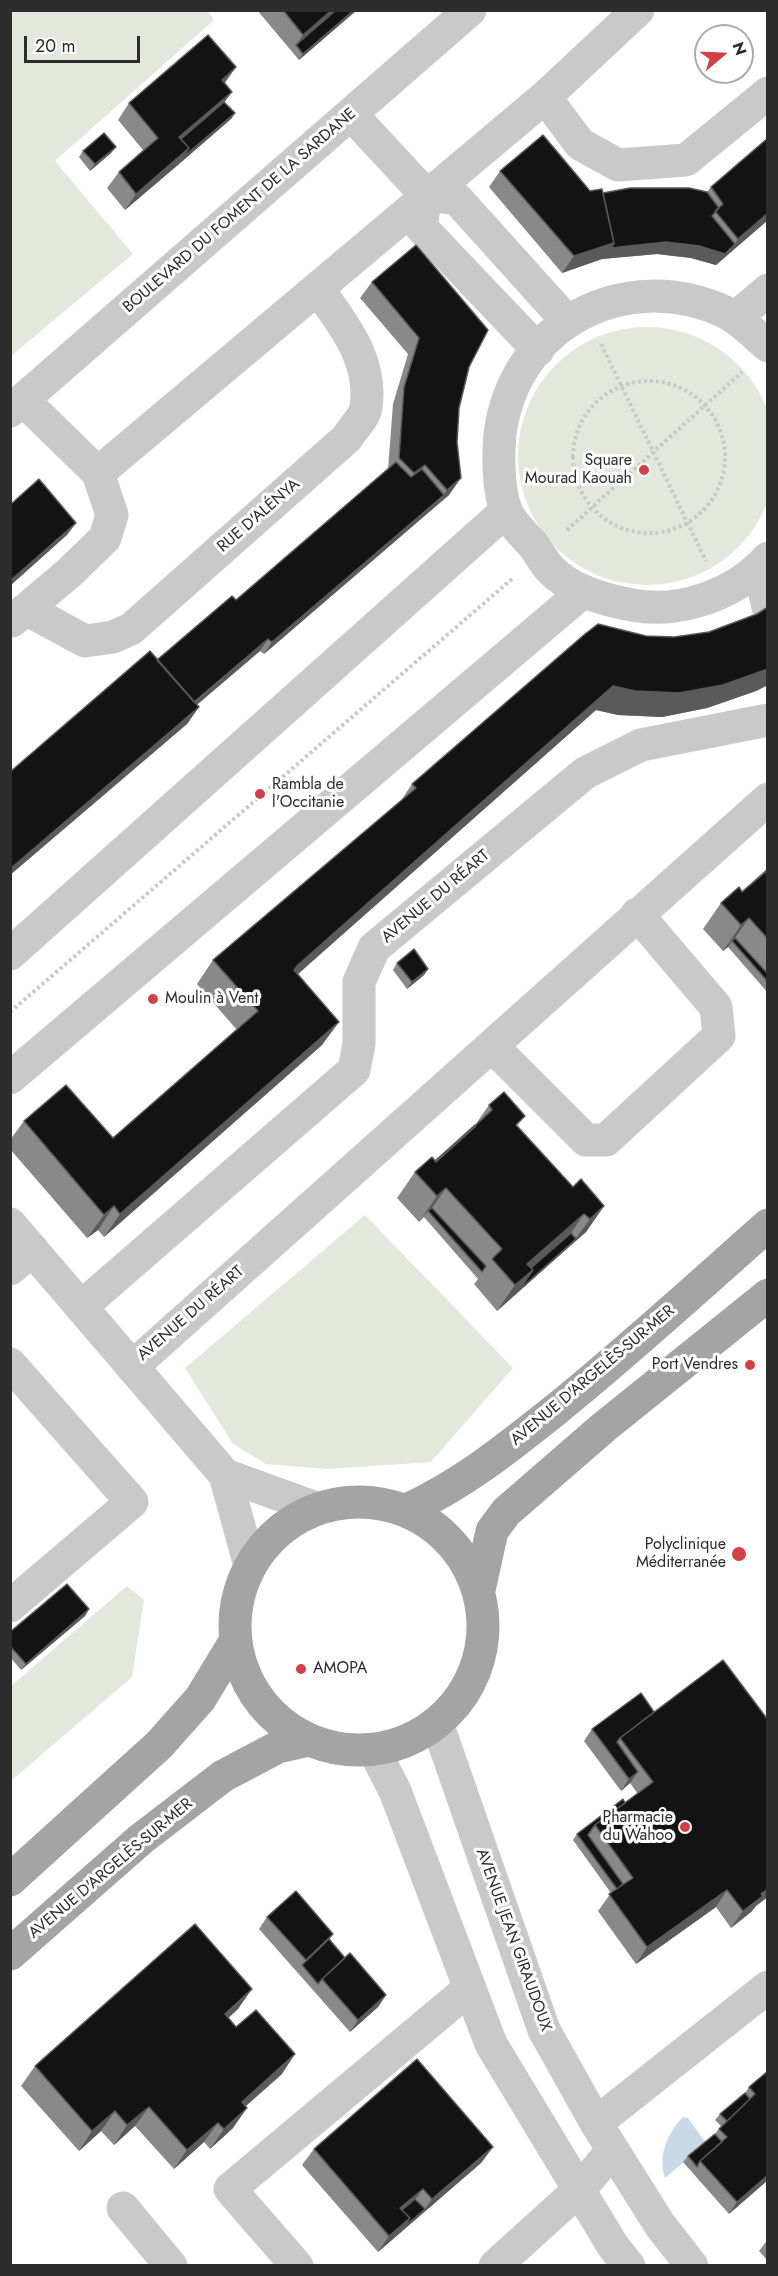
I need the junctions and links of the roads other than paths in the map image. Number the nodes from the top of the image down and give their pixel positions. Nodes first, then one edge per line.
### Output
1 (470, 10) edge
2 (638, 10) edge
3 (768, 93) edge
4 (545, 97) junction
5 (351, 114) junction
6 (426, 195) junction
7 (318, 289) junction
8 (768, 290) edge
9 (576, 316) junction
10 (735, 318) junction
11 (538, 350) junction
12 (759, 356) edge
13 (17, 405) edge
14 (98, 473) junction
15 (506, 511) junction
16 (763, 563) edge
17 (584, 591) junction
18 (768, 607) edge
19 (18, 616) edge
20 (768, 720) edge
21 (768, 799) edge
22 (637, 914) junction
23 (10, 954) edge
24 (493, 1047) junction
25 (10, 1078) edge
26 (10, 1224) edge
27 (768, 1226) edge
28 (22, 1260) edge
29 (768, 1294) edge
30 (81, 1307) junction
31 (10, 1364) edge
32 (132, 1367) junction
33 (225, 1475) junction
34 (316, 1508) junction
35 (407, 1510) junction
36 (250, 1566) junction
37 (479, 1590) junction
38 (10, 1606) edge
39 (236, 1640) junction
40 (437, 1723) junction
41 (309, 1740) junction
42 (374, 1750) junction
43 (10, 1880) edge
44 (10, 1954) edge
45 (768, 1987) edge
46 (470, 1988) junction
47 (605, 2137) junction
48 (579, 2190) junction
49 (123, 2208) dead end
50 (171, 2265) edge
51 (297, 2265) edge
52 (495, 2265) edge
53 (629, 2265) edge
54 (692, 2265) edge

1 - 5 street, BOULEVARD DU FOMENT DE LA SARDANE
2 - 4 street
3 - 4 street
4 - 6 street
5 - 6 street
5 - 13 street, BOULEVARD DU FOMENT DE LA SARDANE
6 - 7 street
6 - 9 street
6 - 11 street
7 - 14 street
7 - 19 street, RUE D'ALÉNYA
8 - 10 street
9 - 10 street
9 - 11 street
10 - 12 street
11 - 15 street
13 - 14 street, RUE D'ALÉNYA
14 - 19 street, RUE D'ALÉNYA
15 - 17 street
15 - 23 street
16 - 17 street
16 - 18 street
17 - 25 street
20 - 30 street, AVENUE DU RÉART
21 - 22 street, AVENUE DU RÉART
22 - 24 street, AVENUE DU RÉART
22 - 24 street
24 - 32 street, AVENUE DU RÉART
26 - 28 street
27 - 35 main road, AVENUE D'ARGELÈS-SUR-MER
28 - 30 street
29 - 37 main road
30 - 32 street
31 - 38 street
32 - 33 street
33 - 34 street
33 - 36 street
34 - 35 main road
34 - 36 main road
35 - 37 main road
36 - 39 main road
37 - 40 main road
39 - 41 main road
39 - 43 main road
40 - 42 main road
40 - 47 street, AVENUE JEAN GIRAUDOUX
41 - 42 main road
41 - 44 main road, AVENUE D'ARGELÈS-SUR-MER
42 - 46 street
45 - 47 street
46 - 48 street
46 - 51 street
47 - 48 street
47 - 54 street, AVENUE JEAN GIRAUDOUX
48 - 52 street
48 - 53 street
49 - 50 street

